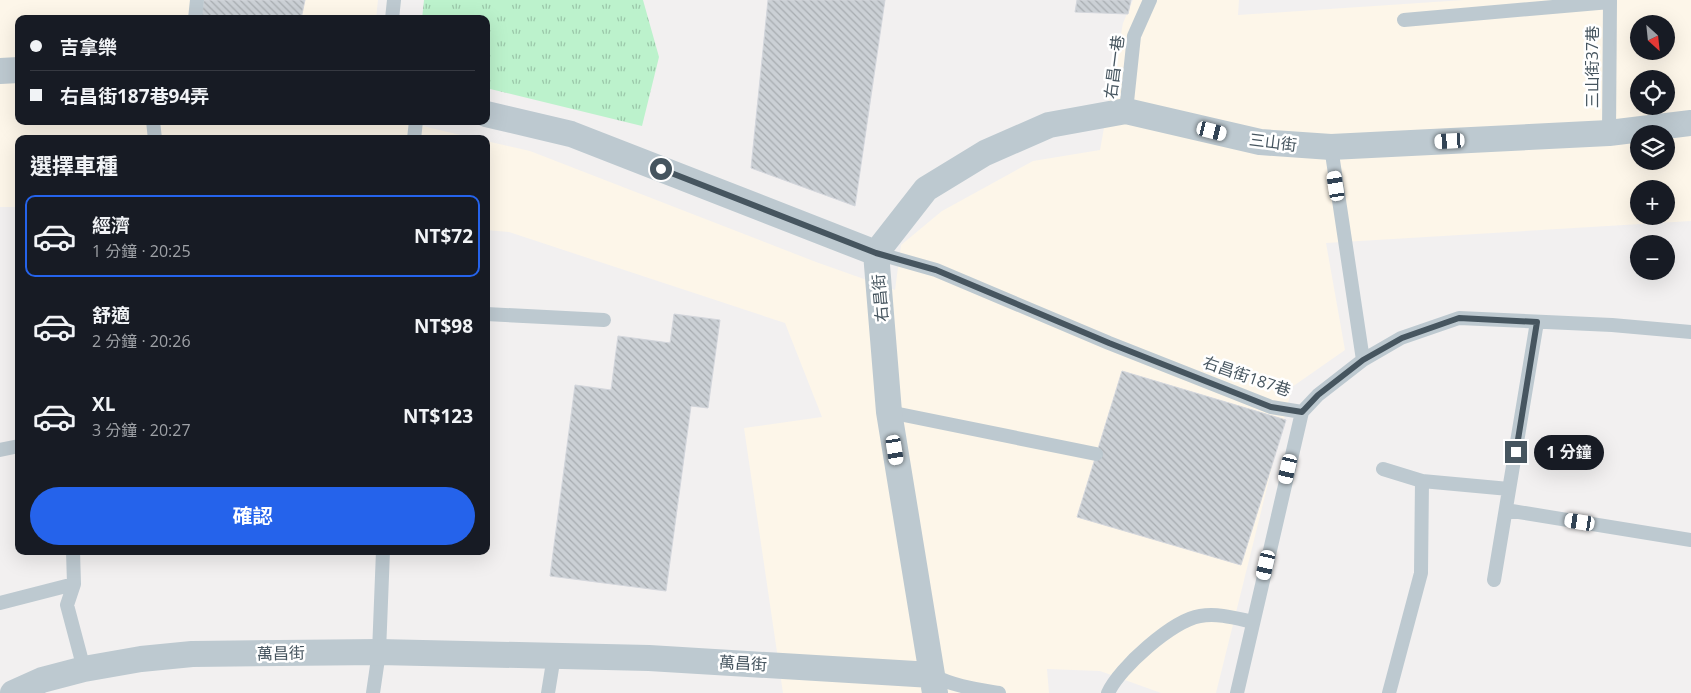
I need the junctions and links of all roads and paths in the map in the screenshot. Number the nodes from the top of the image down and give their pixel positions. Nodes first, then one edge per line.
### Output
1 (197, 0) edge
2 (394, 0) edge
3 (1150, 0) edge
4 (1610, 1) edge
5 (195, 15) edge
6 (392, 15) edge
7 (1404, 20) dead end
8 (0, 70) edge
9 (15, 70) edge
10 (1126, 111) junction
11 (490, 115) edge
12 (1691, 123) edge
13 (1609, 133) junction
14 (1330, 147) junction
15 (876, 253) junction
16 (490, 314) edge
17 (604, 320) dead end
18 (1537, 322) junction
19 (1691, 332) edge
20 (1363, 360) junction
21 (889, 412) junction
22 (1302, 412) junction
23 (15, 447) edge
24 (0, 450) edge
25 (1096, 454) dead end
26 (1383, 469) dead end
27 (1422, 481) junction
28 (1509, 489) junction
29 (1506, 510) junction
30 (1691, 540) edge
31 (73, 555) edge
32 (384, 555) edge
33 (1494, 580) dead end
34 (74, 584) junction
35 (0, 603) edge
36 (1253, 622) junction
37 (379, 652) junction
38 (554, 656) junction
39 (84, 669) junction
40 (933, 684) edge
41 (13, 693) edge
42 (373, 693) edge
43 (548, 693) edge
44 (999, 693) edge
45 (1108, 693) edge
46 (1237, 693) edge
47 (1389, 693) edge

1 - 5 lane
2 - 6 lane
3 - 10 lane, 右昌一巷
4 - 7 lane, 三山街37巷
4 - 13 lane, 三山街37巷
8 - 9 street
10 - 14 street, 三山街
10 - 15 street, 三山街
11 - 15 street, 右昌街
12 - 13 street, 三山街
13 - 14 street, 三山街
14 - 20 lane
15 - 21 street, 右昌街
15 - 22 lane, 右昌街187巷
16 - 17 lane
18 - 19 lane, 右昌街187巷
18 - 20 lane, 右昌街187巷
18 - 28 lane
20 - 22 lane, 右昌街187巷
21 - 25 lane
21 - 40 street, 右昌街
22 - 36 lane
23 - 24 lane
26 - 27 lane
27 - 28 lane
27 - 47 lane
28 - 29 lane
29 - 30 lane
29 - 33 lane
31 - 34 lane
32 - 37 lane
34 - 35 lane
34 - 39 lane
36 - 45 lane
36 - 46 lane
37 - 38 street, 萬昌街
37 - 39 street, 萬昌街
37 - 42 lane
38 - 40 street, 萬昌街
38 - 43 lane
39 - 41 street, 萬昌街
40 - 44 lane

